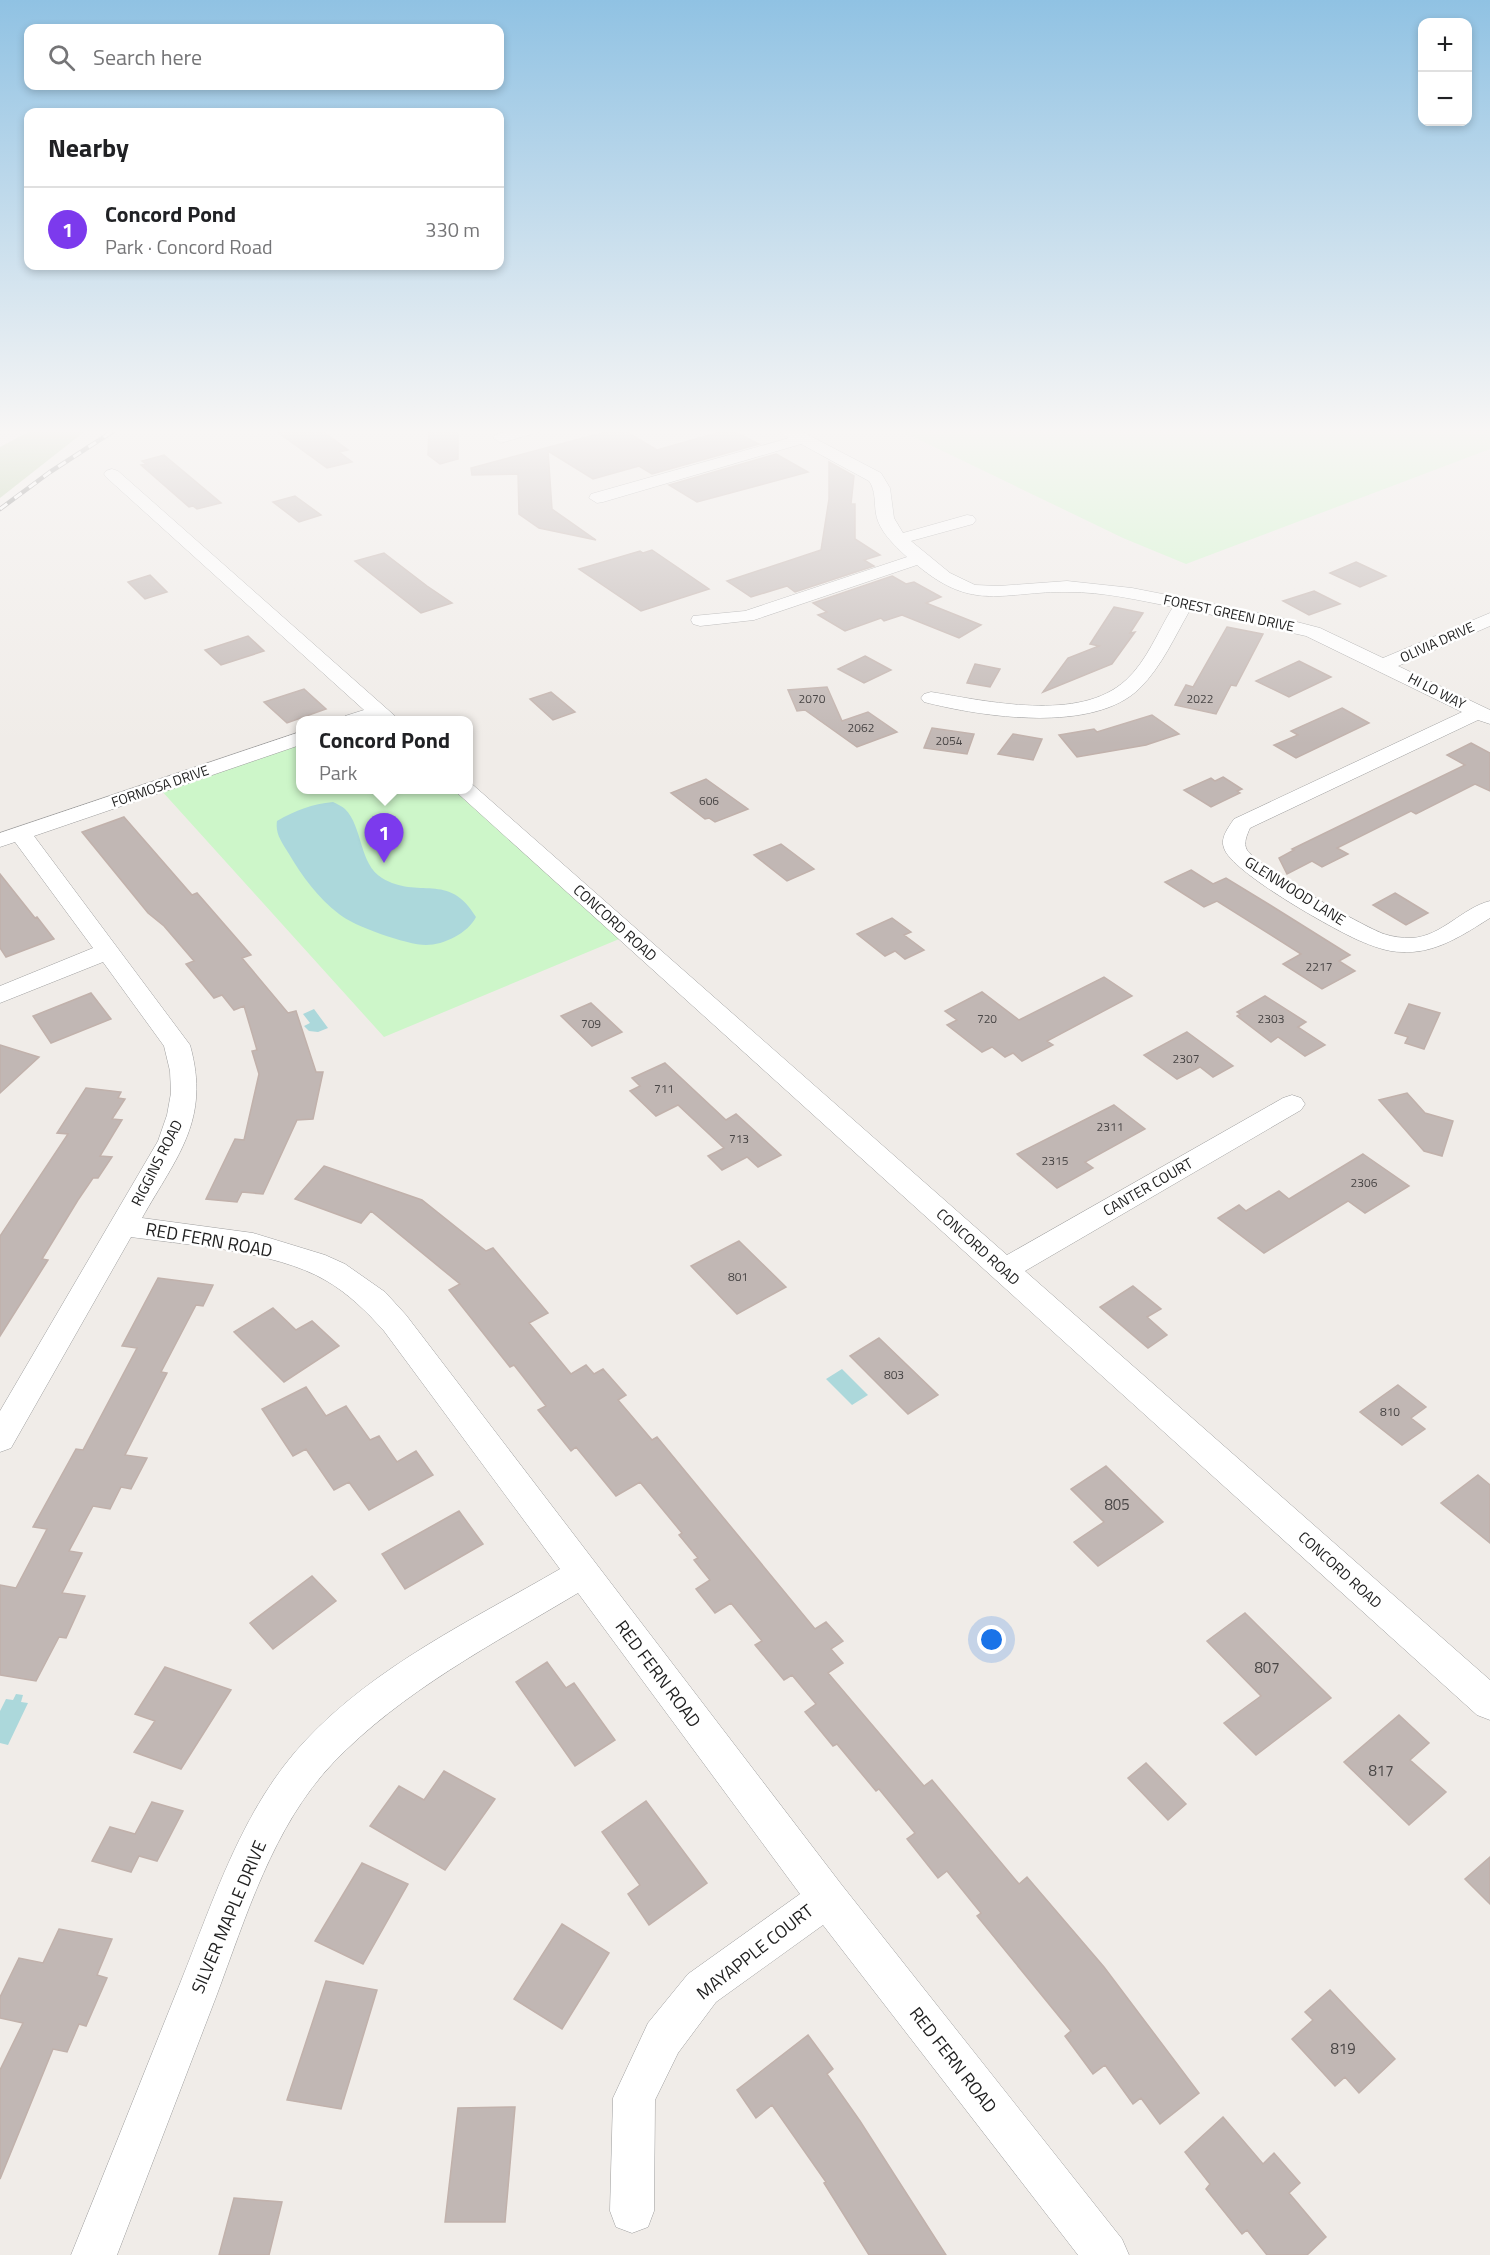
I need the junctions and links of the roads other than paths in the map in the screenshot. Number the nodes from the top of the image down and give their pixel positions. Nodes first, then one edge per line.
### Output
1 (178, 533) edge
2 (895, 533) edge
3 (920, 533) edge
4 (899, 539) junction
5 (921, 558) junction
6 (1184, 604) junction
7 (1490, 619) edge
8 (700, 620) dead end
9 (1384, 665) junction
10 (931, 698) dead end
11 (1484, 715) edge
12 (383, 716) edge
13 (296, 739) edge
14 (471, 794) edge
15 (10, 837) edge
16 (1490, 908) edge
17 (108, 951) junction
18 (0, 995) edge
19 (1292, 1104) dead end
20 (125, 1226) junction
21 (1004, 1270) junction
22 (0, 1439) edge
23 (582, 1573) junction
24 (1490, 1703) edge
25 (827, 1898) junction
26 (632, 2211) dead end
27 (94, 2255) edge
28 (1106, 2255) edge

1 - 12 street
2 - 4 street, FOREST GREEN DRIVE
3 - 4 street
4 - 5 street, FOREST GREEN DRIVE
5 - 6 street, FOREST GREEN DRIVE
5 - 8 street
6 - 9 street, FOREST GREEN DRIVE
6 - 10 street
7 - 9 street, OLIVIA DRIVE
9 - 11 street, HI LO WAY
11 - 16 street, GLENWOOD LANE
13 - 15 street, FORMOSA DRIVE
14 - 21 street, CONCORD ROAD
15 - 17 street, RIGGINS ROAD
17 - 18 street
17 - 20 street, RIGGINS ROAD
19 - 21 street, CANTER COURT
20 - 22 street, RIGGINS ROAD
20 - 23 street, RED FERN ROAD
21 - 24 street, CONCORD ROAD
23 - 25 street, RED FERN ROAD
23 - 27 street, SILVER MAPLE DRIVE
25 - 26 street, MAYAPPLE COURT
25 - 28 street, RED FERN ROAD

